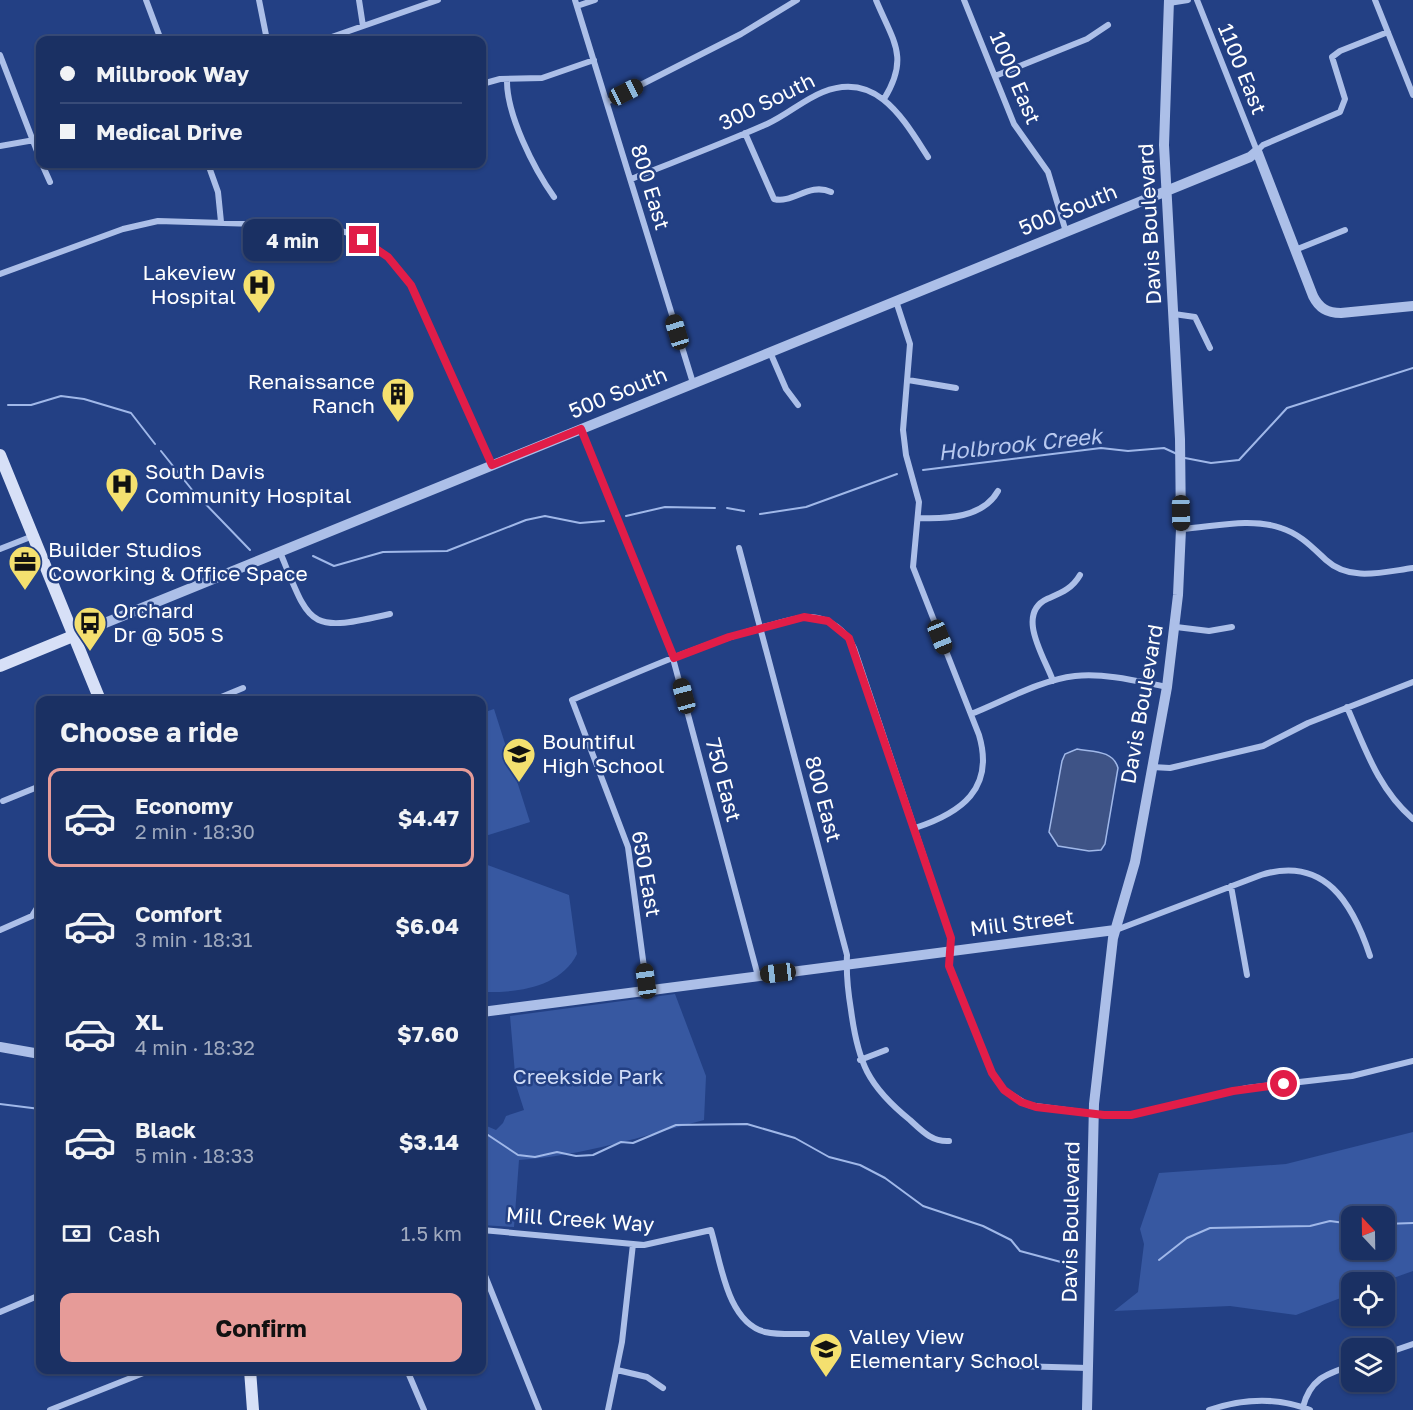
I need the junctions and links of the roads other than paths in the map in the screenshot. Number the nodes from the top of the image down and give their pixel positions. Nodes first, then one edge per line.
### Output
1 (146, 0) edge
2 (259, 0) edge
3 (359, 0) edge
4 (438, 0) edge
5 (595, 0) edge
6 (797, 0) edge
7 (876, 0) edge
8 (964, 0) edge
9 (1188, 0) edge
10 (1197, 0) edge
11 (1375, 0) edge
12 (1169, 2) edge
13 (576, 3) edge
14 (1108, 25) dead end
15 (363, 26) junction
16 (1388, 32) junction
17 (160, 36) edge
18 (266, 36) edge
19 (334, 36) edge
20 (0, 55) edge
21 (594, 60) junction
22 (995, 76) junction
23 (507, 79) junction
24 (486, 83) edge
25 (1413, 95) edge
26 (884, 99) junction
27 (607, 102) junction
28 (745, 132) junction
29 (33, 140) junction
30 (36, 140) edge
31 (0, 146) edge
32 (36, 148) edge
33 (1257, 151) junction
34 (928, 158) dead end
35 (44, 168) edge
36 (209, 168) edge
37 (631, 179) junction
38 (50, 182) dead end
39 (1167, 190) junction
40 (831, 192) dead end
41 (554, 197) dead end
42 (221, 222) junction
43 (1346, 230) dead end
44 (1066, 232) junction
45 (1295, 250) junction
46 (0, 274) edge
47 (896, 301) junction
48 (1413, 306) edge
49 (1174, 314) junction
50 (1210, 348) dead end
51 (770, 352) junction
52 (908, 380) junction
53 (693, 384) junction
54 (956, 388) dead end
55 (798, 405) dead end
56 (581, 429) junction
57 (0, 455) edge
58 (492, 465) junction
59 (998, 491) dead end
60 (919, 518) junction
61 (1181, 529) junction
62 (33, 536) junction
63 (739, 548) dead end
64 (0, 549) edge
65 (280, 552) junction
66 (1413, 568) edge
67 (1080, 575) dead end
68 (390, 614) dead end
69 (1176, 627) junction
70 (1232, 627) dead end
71 (760, 628) junction
72 (73, 636) junction
73 (674, 658) junction
74 (0, 666) edge
75 (1053, 681) junction
76 (1413, 682) edge
77 (1167, 687) junction
78 (243, 688) dead end
79 (98, 696) edge
80 (224, 696) edge
81 (1347, 706) junction
82 (971, 714) junction
83 (1152, 767) junction
84 (36, 788) edge
85 (3, 801) dead end
86 (1413, 819) edge
87 (915, 828) junction
88 (1232, 886) junction
89 (36, 910) edge
90 (0, 930) edge
91 (1115, 930) junction
92 (950, 951) junction
93 (1370, 956) dead end
94 (846, 964) junction
95 (758, 975) junction
96 (1247, 975) dead end
97 (647, 990) junction
98 (486, 1011) edge
99 (0, 1047) edge
100 (886, 1050) dead end
101 (36, 1053) edge
102 (860, 1060) junction
103 (1413, 1061) edge
104 (1093, 1114) junction
105 (949, 1141) dead end
106 (486, 1230) edge
107 (633, 1244) junction
108 (486, 1278) edge
109 (36, 1297) edge
110 (0, 1312) edge
111 (807, 1334) dead end
112 (1413, 1344) edge
113 (1395, 1350) edge
114 (996, 1358) dead end
115 (1088, 1368) junction
116 (617, 1370) junction
117 (1341, 1370) edge
118 (141, 1374) edge
119 (250, 1374) edge
120 (409, 1374) edge
121 (663, 1388) dead end
122 (1263, 1401) junction
123 (1303, 1407) junction
124 (50, 1410) edge
125 (253, 1410) edge
126 (424, 1410) edge
127 (539, 1410) edge
128 (608, 1410) edge
129 (1087, 1410) edge
130 (1209, 1410) edge
131 (1263, 1410) edge
132 (1310, 1410) edge

1 - 17 street
2 - 18 street
3 - 15 street
4 - 15 street
5 - 13 street
6 - 27 street
7 - 26 street
8 - 22 street, 1000 East
9 - 12 street
10 - 33 street, 1100 East
11 - 16 street
12 - 39 street, Davis Boulevard
13 - 21 street, 800 East
14 - 22 street
15 - 19 street
16 - 25 street
16 - 33 street, 500 South
20 - 29 street
21 - 23 street
21 - 27 street, 800 East
22 - 44 street, 1000 East
23 - 24 street
23 - 41 street
26 - 28 street, 300 South
26 - 34 street, 300 South
27 - 37 street, 800 East
28 - 37 street, 300 South
28 - 40 street
29 - 30 street
29 - 31 street
29 - 32 street
33 - 39 street, 500 South
33 - 45 street
35 - 38 street
36 - 42 street
37 - 53 street, 800 East
39 - 44 street, 500 South
39 - 49 street, Davis Boulevard
42 - 46 street
42 - 58 street
43 - 45 street
44 - 47 street, 500 South
45 - 48 street
47 - 51 street, 500 South
47 - 52 street
49 - 50 street
49 - 61 street, Davis Boulevard
51 - 53 street, 500 South
51 - 55 street
52 - 54 street
52 - 60 street
53 - 56 street, 500 South
56 - 58 street, 500 South
56 - 73 street, 750 East
57 - 62 main road
58 - 65 street, 500 South
59 - 60 street
60 - 82 street
61 - 66 street
61 - 69 street, Davis Boulevard
62 - 64 street
62 - 72 main road
63 - 71 street, 800 East
65 - 68 street
65 - 72 street, 500 South
67 - 75 street
69 - 70 street
69 - 77 street, Davis Boulevard
71 - 73 street
71 - 87 street
71 - 94 street, 800 East
72 - 74 main road, 500 South
72 - 79 main road
73 - 95 street, 750 East
73 - 97 street, 650 East
75 - 77 street
75 - 82 street
76 - 81 street
77 - 83 street, Davis Boulevard
78 - 80 street
81 - 83 street
81 - 86 street
82 - 87 street
83 - 91 street, Davis Boulevard
84 - 85 street
87 - 92 street
88 - 91 street, Mill Street
88 - 93 street, Mill Street
88 - 96 street
89 - 90 street
91 - 92 street, Mill Street
91 - 104 street, Davis Boulevard
92 - 94 street, Mill Street
92 - 104 street
94 - 95 street, Mill Street
94 - 102 street, 800 East
95 - 97 street, Mill Street
97 - 98 street, Mill Street
99 - 101 street
100 - 102 street
102 - 105 street, 800 East
103 - 104 street
104 - 115 street, Davis Boulevard
106 - 107 street, Mill Creek Way
107 - 111 street, Mill Creek Way
107 - 116 street
108 - 127 street
109 - 110 street
112 - 113 street
114 - 115 street
115 - 129 street, Davis Boulevard
116 - 121 street
116 - 128 street
117 - 123 street
118 - 124 street
119 - 125 main road
120 - 126 street
122 - 123 street
122 - 130 street
122 - 131 street
123 - 132 street

